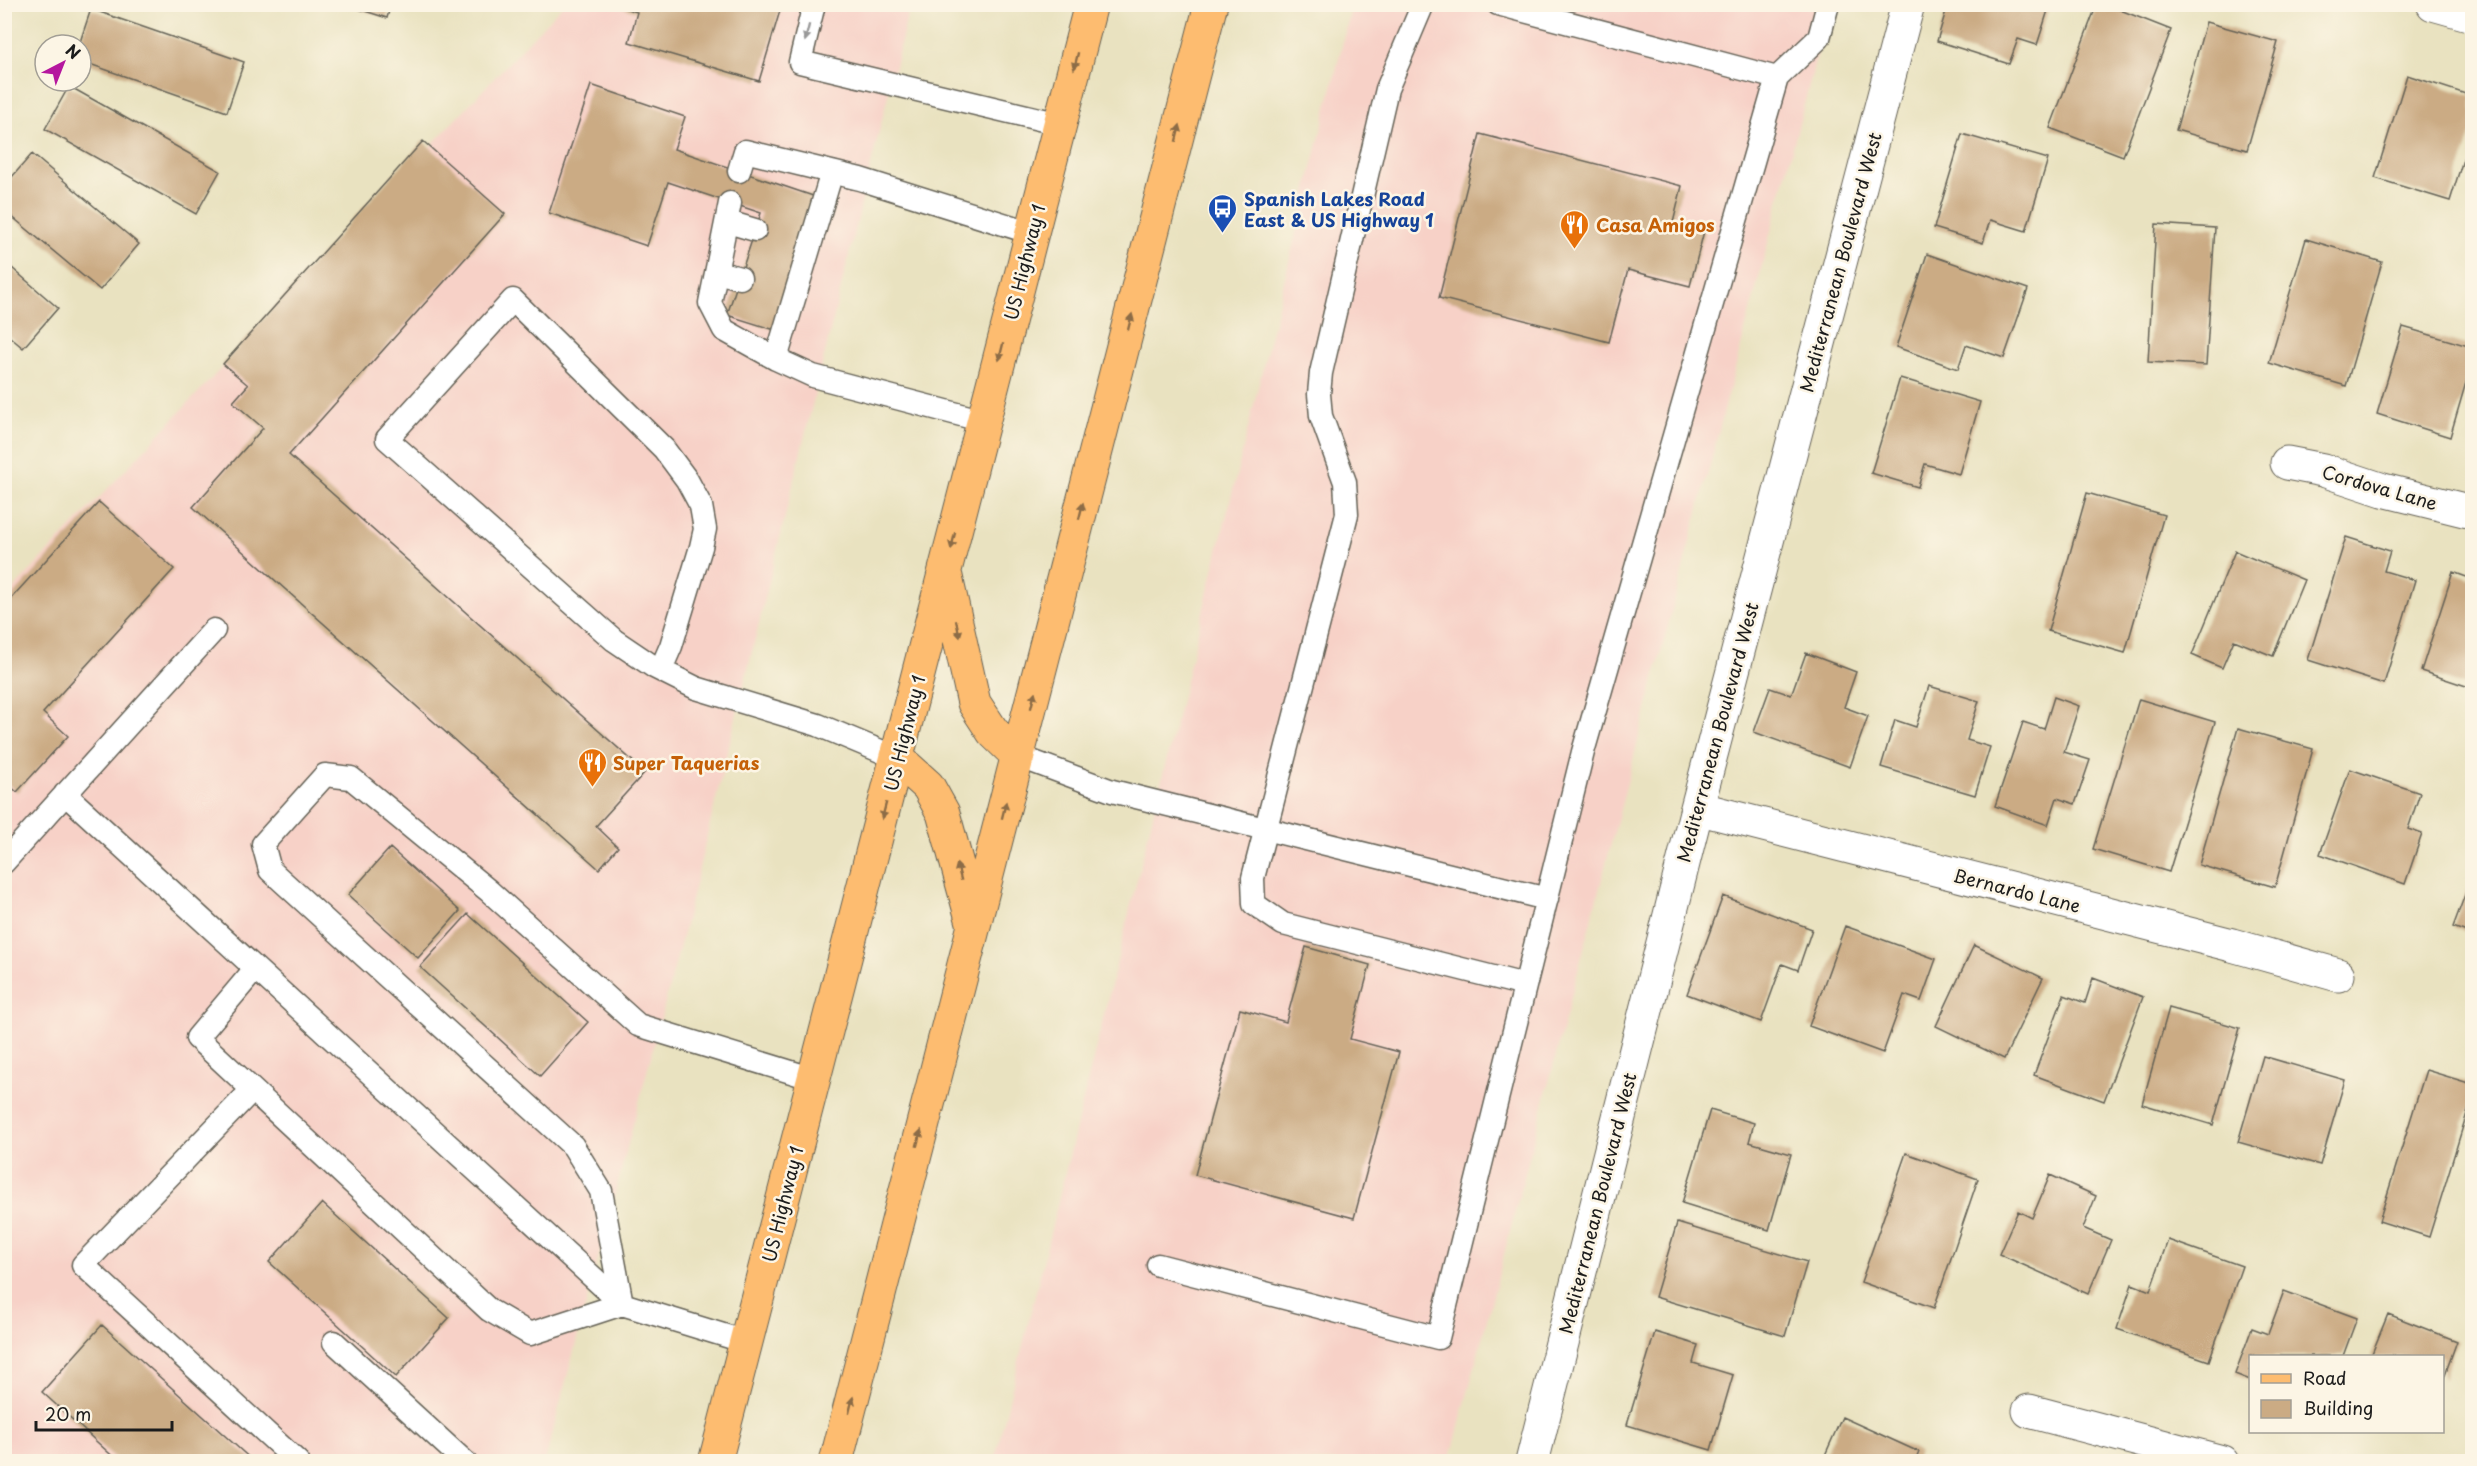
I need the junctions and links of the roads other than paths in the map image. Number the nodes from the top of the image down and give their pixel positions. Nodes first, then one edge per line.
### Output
1 (814, 4) edge
2 (1091, 4) edge
3 (1211, 4) edge
4 (1423, 4) edge
5 (1498, 4) edge
6 (1828, 4) edge
7 (1908, 4) edge
8 (2433, 4) edge
9 (2472, 15) edge
10 (1777, 78) junction
11 (1060, 124) junction
12 (740, 171) dead end
13 (832, 172) junction
14 (755, 230) dead end
15 (1032, 233) junction
16 (717, 272) junction
17 (740, 278) dead end
18 (776, 359) junction
19 (984, 421) junction
20 (2287, 463) dead end
21 (2472, 512) edge
22 (945, 572) junction
23 (214, 630) dead end
24 (661, 669) junction
25 (1018, 756) junction
26 (897, 758) junction
27 (64, 794) junction
28 (1696, 808) junction
29 (1266, 828) junction
30 (4, 862) edge
31 (1546, 899) junction
32 (974, 928) junction
33 (255, 969) junction
34 (2337, 975) dead end
35 (1525, 985) junction
36 (814, 1079) junction
37 (252, 1090) junction
38 (1158, 1264) dead end
39 (622, 1304) junction
40 (334, 1342) dead end
41 (746, 1342) junction
42 (2029, 1410) dead end
43 (298, 1461) edge
44 (465, 1461) edge
45 (715, 1461) edge
46 (836, 1461) edge
47 (1532, 1461) edge
48 (2222, 1461) edge

1 -> 11 lane
2 -> 11 main road, US Highway 1
25 -> 3 main road
4 - 29 lane
5 - 10 lane
6 - 10 lane
7 - 28 street, Mediterranean Boulevard West
8 - 9 street
10 - 31 lane
11 - 15 main road, US Highway 1
12 - 13 lane
13 - 15 lane
13 - 18 lane
14 - 16 lane
15 -> 19 main road, US Highway 1
16 - 17 lane
16 - 18 lane
18 - 19 lane
19 -> 22 main road, US Highway 1
20 - 21 street, Cordova Lane
22 -> 25 main road
22 - 26 main road, US Highway 1
23 - 27 lane
24 - 24 lane
24 - 26 lane
25 - 29 lane
32 -> 25 main road
32 -> 26 main road
26 -> 36 main road, US Highway 1
27 - 30 lane
27 - 33 lane
28 - 34 street, Bernardo Lane
28 - 47 street, Mediterranean Boulevard West
29 - 31 lane
29 - 35 lane
31 - 35 lane
46 -> 32 main road
33 - 37 lane
33 - 39 lane
35 - 38 lane
36 - 39 lane
36 - 41 main road, US Highway 1
37 - 39 lane
37 - 43 lane
39 - 41 lane
40 - 44 lane
41 - 45 main road, US Highway 1
42 - 48 street

